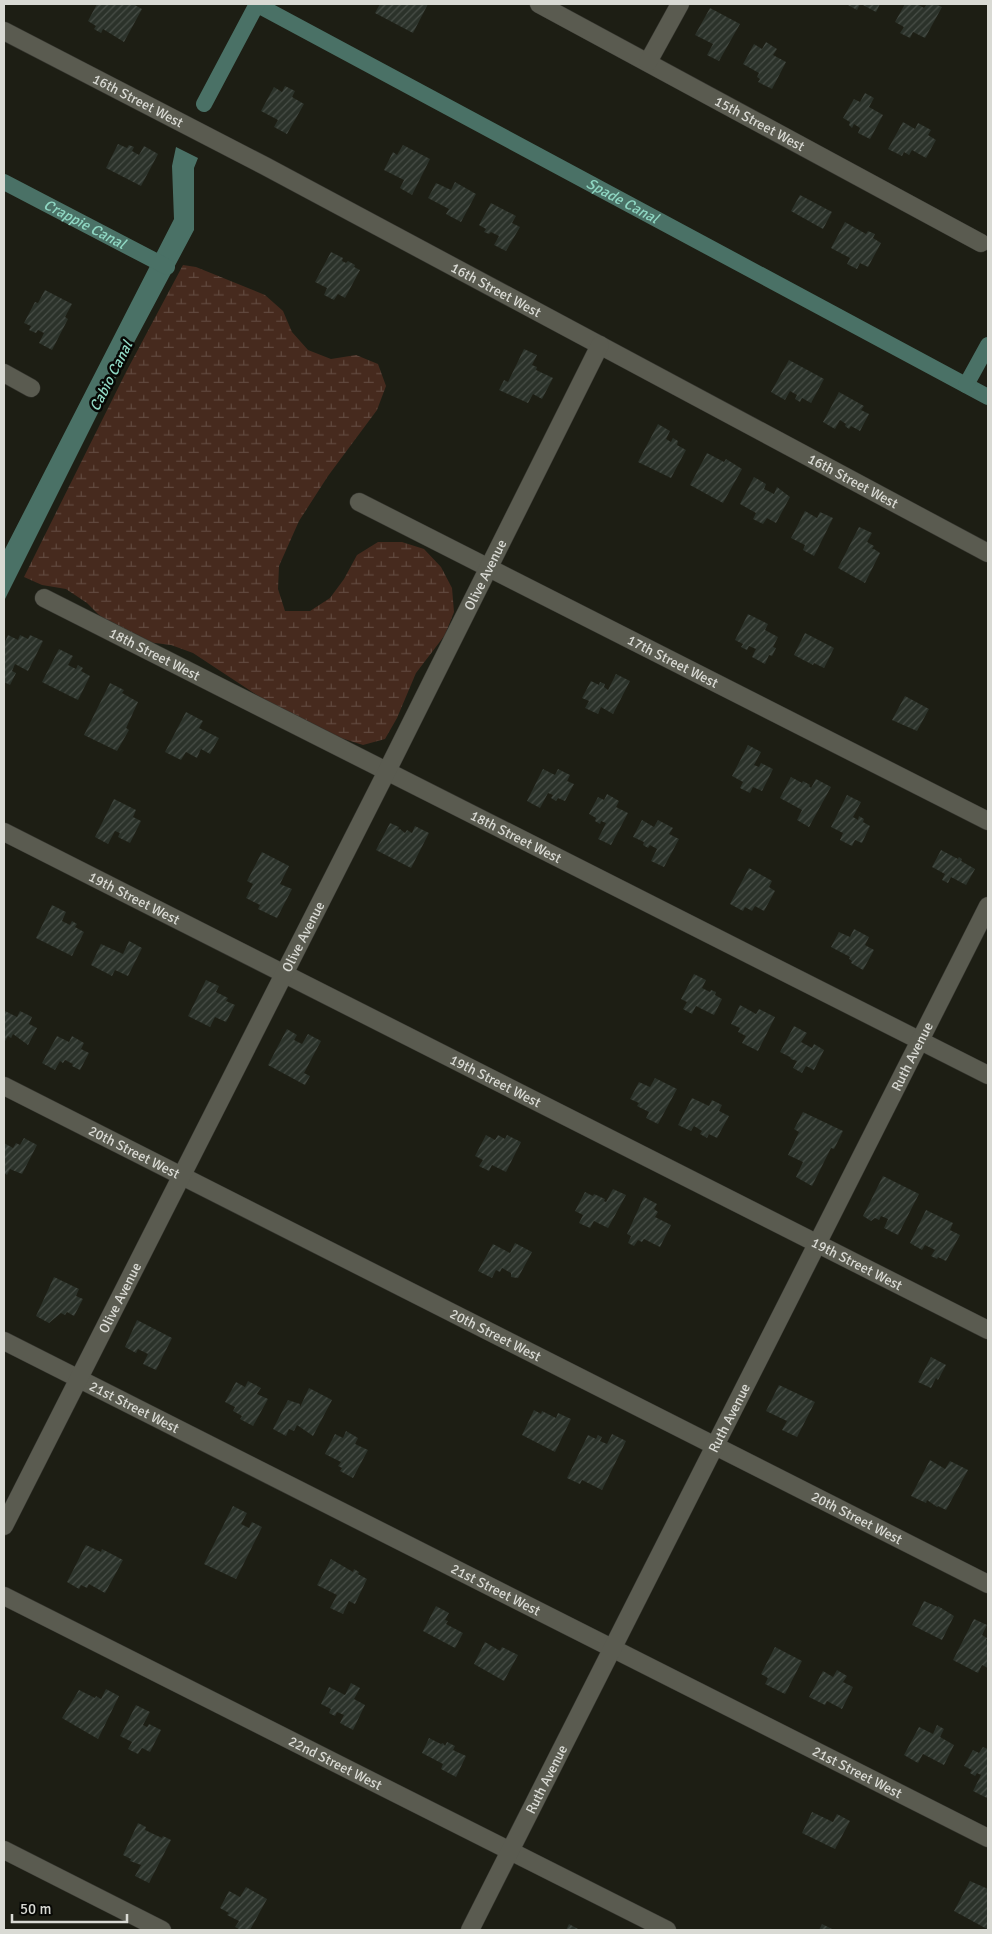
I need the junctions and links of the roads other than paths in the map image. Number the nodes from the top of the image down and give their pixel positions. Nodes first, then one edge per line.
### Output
1 (539, 4) edge
2 (680, 4) edge
3 (4, 31) edge
4 (648, 62) junction
5 (981, 243) dead end
6 (600, 345) junction
7 (4, 373) edge
8 (31, 388) dead end
9 (359, 502) dead end
10 (988, 553) edge
11 (489, 568) junction
12 (44, 598) dead end
13 (387, 771) junction
14 (988, 821) edge
15 (4, 832) edge
16 (988, 906) edge
17 (283, 973) junction
18 (920, 1041) junction
19 (988, 1075) edge
20 (4, 1086) edge
21 (181, 1176) junction
22 (818, 1244) junction
23 (988, 1330) edge
24 (4, 1341) edge
25 (78, 1378) junction
26 (715, 1446) junction
27 (4, 1526) edge
28 (988, 1584) edge
29 (4, 1596) edge
30 (612, 1648) junction
31 (988, 1838) edge
32 (510, 1851) junction
33 (5, 1854) edge
34 (162, 1930) edge
35 (470, 1930) edge
36 (667, 1930) edge

1 - 4 street, 15th Street West
2 - 4 street
3 - 6 street, 16th Street West
4 - 5 street, 15th Street West
6 - 10 street, 16th Street West
6 - 11 street, Olive Avenue
7 - 8 street
9 - 11 street, 17th Street West
11 - 13 street, Olive Avenue
11 - 14 street, 17th Street West
12 - 13 street, 18th Street West
13 - 17 street, Olive Avenue
13 - 18 street, 18th Street West
15 - 17 street, 19th Street West
16 - 18 street, Ruth Avenue
17 - 21 street, Olive Avenue
17 - 22 street, 19th Street West
18 - 19 street, 18th Street West
18 - 22 street, Ruth Avenue
20 - 21 street, 20th Street West
21 - 25 street, Olive Avenue
21 - 26 street, 20th Street West
22 - 23 street, 19th Street West
22 - 26 street, Ruth Avenue
24 - 25 street, 21st Street West
25 - 27 street, Olive Avenue
25 - 30 street, 21st Street West
26 - 28 street, 20th Street West
26 - 30 street, Ruth Avenue
29 - 32 street, 22nd Street West
30 - 31 street, 21st Street West
30 - 32 street, Ruth Avenue
32 - 35 street, Ruth Avenue
32 - 36 street, 22nd Street West
33 - 34 street

